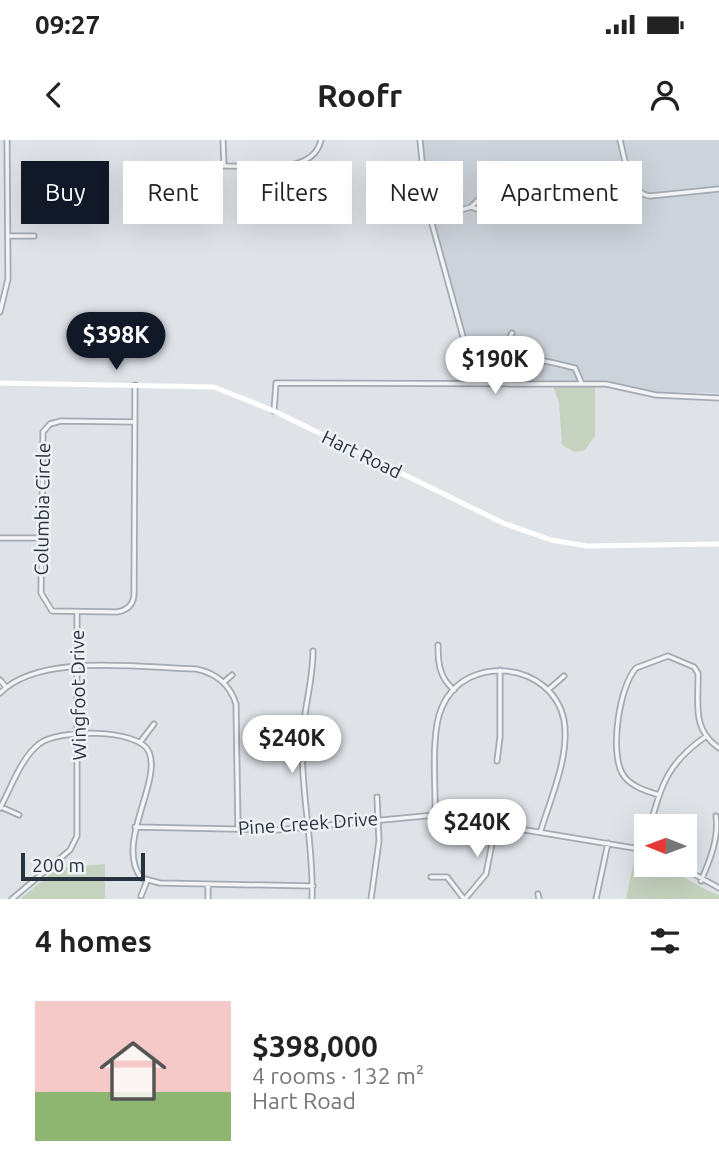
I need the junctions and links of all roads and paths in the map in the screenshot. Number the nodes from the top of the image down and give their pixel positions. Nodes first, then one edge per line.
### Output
1 (7, 140) edge
2 (223, 140) edge
3 (321, 140) edge
4 (420, 140) edge
5 (620, 140) edge
6 (0, 161) edge
7 (7, 161) junction
8 (422, 161) edge
9 (627, 161) edge
10 (719, 189) edge
11 (642, 193) edge
12 (642, 195) edge
13 (645, 195) junction
14 (471, 207) junction
15 (463, 209) edge
16 (431, 224) edge
17 (8, 236) junction
18 (34, 236) dead end
19 (0, 312) edge
20 (512, 334) dead end
21 (496, 366) junction
22 (503, 373) junction
23 (0, 383) edge
24 (509, 384) junction
25 (582, 384) junction
26 (135, 385) junction
27 (719, 398) edge
28 (274, 411) junction
29 (135, 422) junction
30 (0, 538) edge
31 (41, 538) junction
32 (719, 544) edge
33 (77, 612) junction
34 (438, 645) dead end
35 (313, 651) dead end
36 (77, 667) junction
37 (500, 670) junction
38 (232, 675) dead end
39 (564, 676) dead end
40 (0, 680) edge
41 (224, 682) junction
42 (6, 687) junction
43 (549, 689) junction
44 (454, 690) junction
45 (0, 693) edge
46 (154, 724) dead end
47 (78, 735) junction
48 (705, 737) junction
49 (141, 741) junction
50 (719, 748) edge
51 (497, 761) dead end
52 (659, 795) junction
53 (377, 797) dead end
54 (0, 807) edge
55 (653, 814) edge
56 (19, 815) dead end
57 (435, 815) junction
58 (716, 816) dead end
59 (377, 819) junction
60 (496, 823) junction
61 (135, 827) junction
62 (310, 827) junction
63 (238, 829) junction
64 (541, 831) junction
65 (608, 842) junction
66 (634, 848) edge
67 (431, 877) dead end
68 (695, 877) edge
69 (147, 881) junction
70 (701, 881) junction
71 (208, 884) junction
72 (313, 886) junction
73 (719, 888) edge
74 (141, 896) dead end
75 (12, 899) edge
76 (208, 899) edge
77 (313, 899) edge
78 (371, 899) edge
79 (465, 899) edge
80 (597, 899) edge

1 - 7 street
2 - 3 street
4 - 8 street
5 - 9 street
6 - 7 street
7 - 17 street
10 - 13 street
11 - 13 street
12 - 13 street
14 - 14 street
14 - 15 street
16 - 21 street
17 - 18 street
17 - 19 street
20 - 21 street
21 - 22 street
22 - 24 street
22 - 25 street
23 - 26 street, Hart Road
24 - 25 street
24 - 28 street
25 - 27 street
26 - 28 street, Hart Road
26 - 29 street, Wingfoot Drive
28 - 32 street, Hart Road
29 - 31 street, Columbia Circle
29 - 33 street, Wingfoot Drive
30 - 31 street
31 - 33 street, Columbia Circle
33 - 36 street, Wingfoot Drive
34 - 44 street
35 - 62 street
36 - 41 street
36 - 42 street
36 - 47 street, Wingfoot Drive
37 - 43 street
37 - 44 street
37 - 51 street
38 - 41 street
39 - 43 street
40 - 42 street
41 - 63 street
42 - 45 street
43 - 64 street
44 - 57 street
46 - 49 street
47 - 49 street
47 - 54 street
47 - 75 street, Wingfoot Drive
48 - 50 street
48 - 52 street
48 - 52 street
49 - 61 street
52 - 55 street
53 - 59 street
54 - 56 street
57 - 59 street, Pine Creek Drive
57 - 60 street, Pine Creek Drive
58 - 70 street
59 - 62 street, Pine Creek Drive
59 - 78 street
60 - 64 street, Pine Creek Drive
60 - 79 street
61 - 63 street, Pine Creek Drive
61 - 69 street
62 - 63 street, Pine Creek Drive
62 - 72 street
64 - 65 street, Pine Creek Drive
65 - 66 street, Pine Creek Drive
65 - 80 street
67 - 79 street
68 - 70 street
69 - 71 street
69 - 74 street
70 - 73 street
71 - 72 street
71 - 76 street
72 - 77 street

